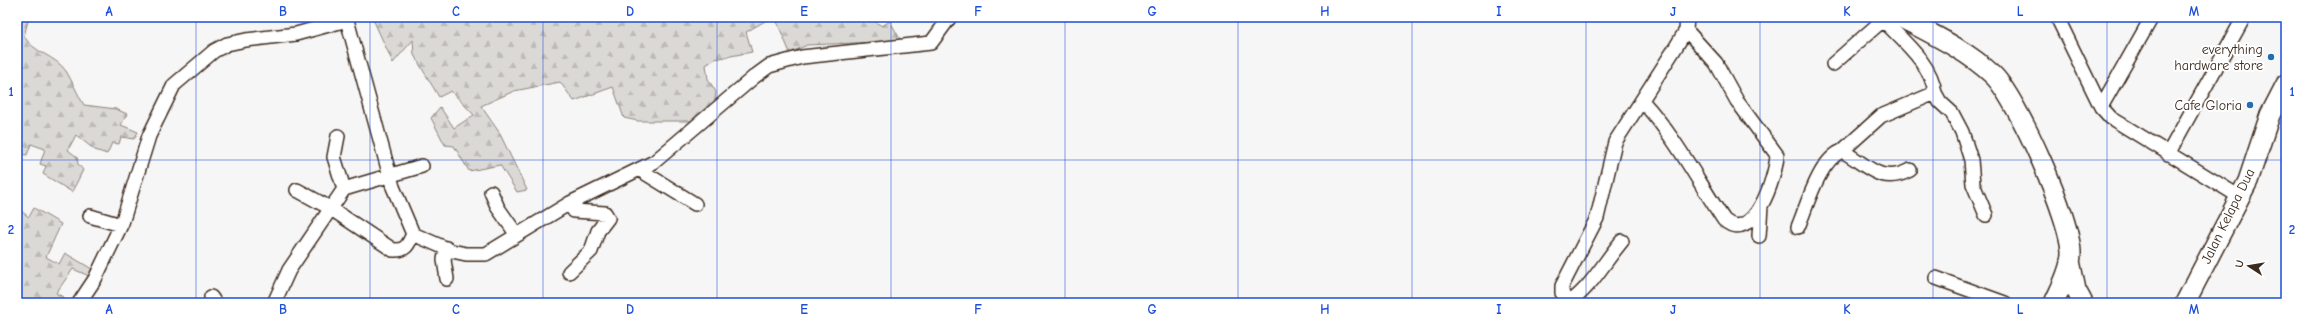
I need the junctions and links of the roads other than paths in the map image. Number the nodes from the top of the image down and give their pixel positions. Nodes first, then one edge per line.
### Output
1 (950, 17) edge
2 (2057, 17) edge
3 (2152, 17) edge
4 (2244, 17) edge
5 (1889, 18) edge
6 (346, 19) edge
7 (1686, 24) edge
8 (1833, 64) dead end
9 (2286, 84) edge
10 (1935, 93) junction
11 (1643, 102) junction
12 (2101, 107) junction
13 (338, 136) dead end
14 (1842, 151) junction
15 (2168, 154) junction
16 (422, 166) dead end
17 (640, 170) junction
18 (1910, 170) dead end
19 (390, 174) junction
20 (297, 190) dead end
21 (344, 190) junction
22 (491, 192) dead end
23 (2240, 197) junction
24 (570, 203) junction
25 (695, 204) dead end
26 (1761, 206) junction
27 (330, 208) junction
28 (1986, 215) dead end
29 (90, 216) dead end
30 (121, 225) junction
31 (1798, 227) dead end
32 (413, 234) junction
33 (517, 235) junction
34 (1759, 236) dead end
35 (1622, 241) dead end
36 (446, 248) junction
37 (2070, 261) junction
38 (569, 272) dead end
39 (1936, 278) dead end
40 (447, 279) dead end
41 (79, 303) edge
42 (274, 303) edge
43 (1570, 303) edge
44 (2005, 303) edge
45 (2054, 303) edge
46 (2084, 303) edge
47 (2184, 303) edge

1 - 17 street
2 - 12 street
3 - 12 street
4 - 15 street
5 - 8 street
5 - 10 street
5 - 37 highway
6 - 19 street
6 - 30 street
7 - 11 street
7 - 26 street
9 - 23 highway, Jalan Kelapa Dua
10 - 14 street
10 - 28 street
11 - 26 street
11 - 43 street
12 - 15 street
13 - 21 street
14 - 18 street
14 - 31 street
15 - 23 street
16 - 19 street
17 - 24 street
17 - 25 street
19 - 21 street
19 - 32 street
20 - 27 street
21 - 27 street
22 - 33 street
23 - 47 highway, Jalan Kelapa Dua
24 - 33 street
24 - 38 street
26 - 34 street
27 - 32 street
27 - 42 street
29 - 30 street
30 - 41 street
32 - 36 street
33 - 36 street
35 - 43 street
36 - 40 street
37 - 45 highway
37 - 46 highway
39 - 44 street

